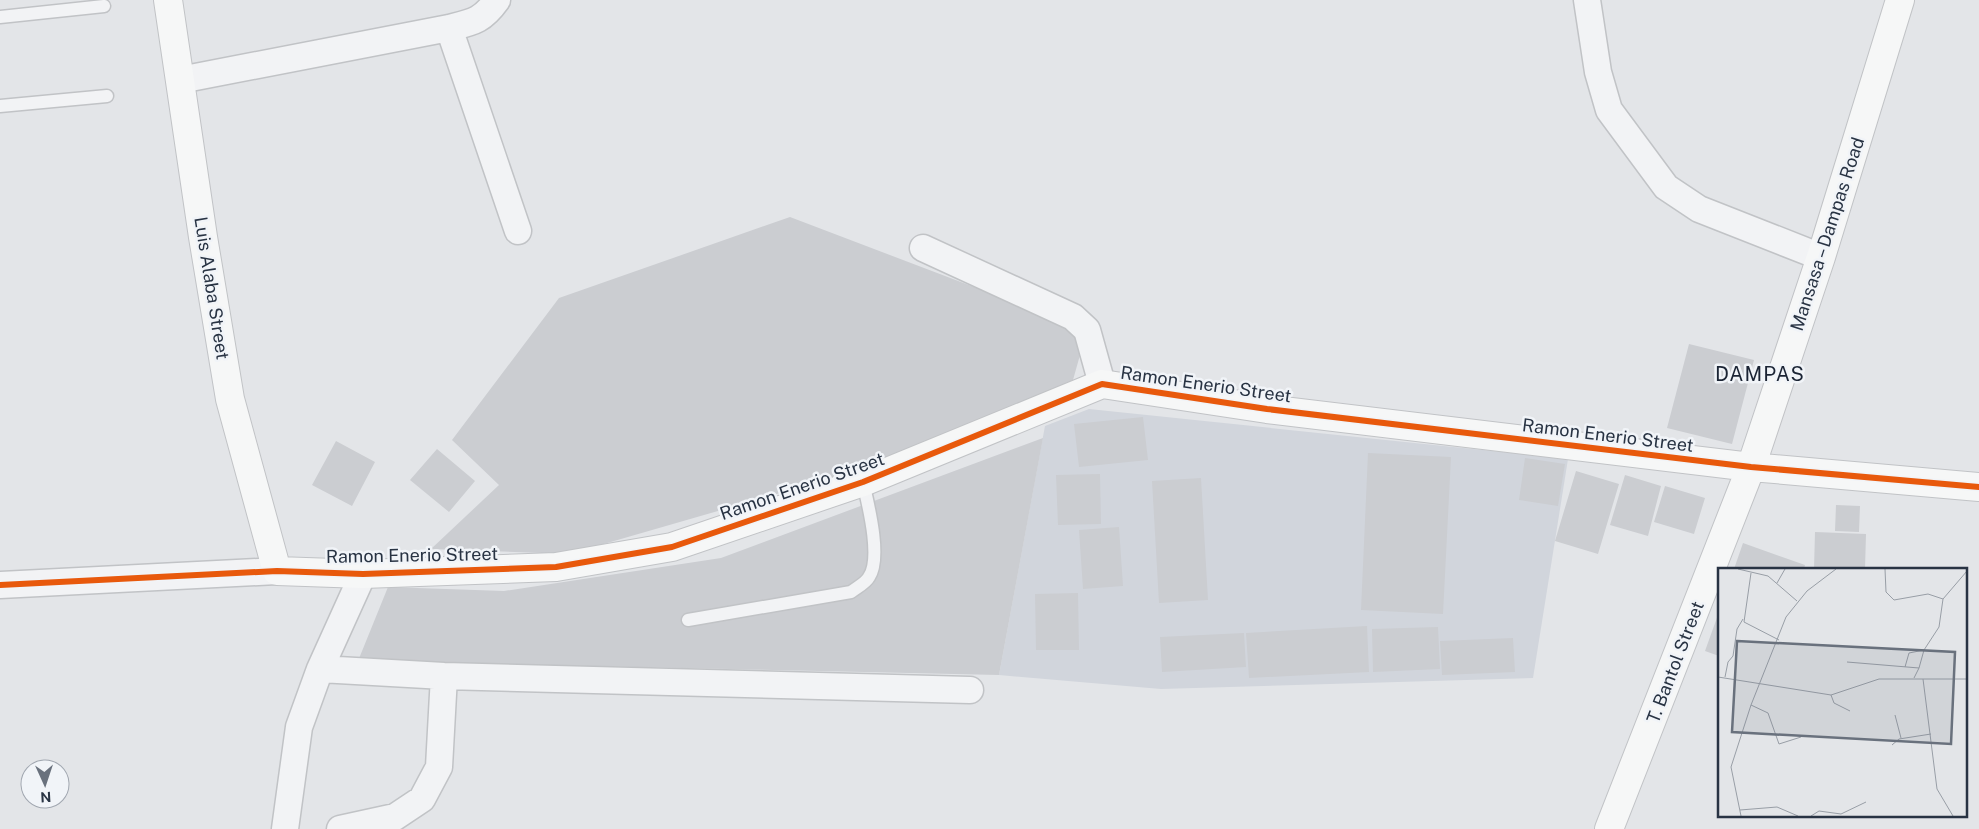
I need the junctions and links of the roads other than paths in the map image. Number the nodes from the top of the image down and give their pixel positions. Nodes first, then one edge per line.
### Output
1 (168, 0) edge
2 (497, 0) edge
3 (1587, 0) edge
4 (1900, 0) edge
5 (104, 6) dead end
6 (0, 17) edge
7 (449, 28) junction
8 (180, 80) junction
9 (107, 96) dead end
10 (0, 106) edge
11 (518, 231) dead end
12 (923, 248) dead end
13 (1821, 257) junction
14 (1102, 384) junction
15 (1751, 467) junction
16 (863, 482) junction
17 (1979, 487) edge
18 (277, 570) junction
19 (363, 574) junction
20 (0, 585) edge
21 (688, 620) dead end
22 (320, 669) junction
23 (444, 676) junction
24 (970, 690) dead end
25 (286, 829) edge
26 (340, 829) edge
27 (1610, 829) edge

1 - 8 street, Luis Alaba Street
2 - 7 street
3 - 13 street
4 - 13 street, Mansasa – Dampas Road
5 - 6 lane
7 - 8 street
7 - 11 street
8 - 18 street, Luis Alaba Street
9 - 10 lane
12 - 14 street
13 - 15 street, Mansasa – Dampas Road
14 - 15 street, Ramon Enerio Street
14 - 16 street, Ramon Enerio Street
15 - 17 street, Ramon Enerio Street
15 - 27 street, T. Bantol Street
16 - 19 street, Ramon Enerio Street
16 - 21 lane
18 - 19 street, Ramon Enerio Street
18 - 20 street
19 - 22 street
22 - 23 street
22 - 25 street
23 - 24 street
23 - 26 street

